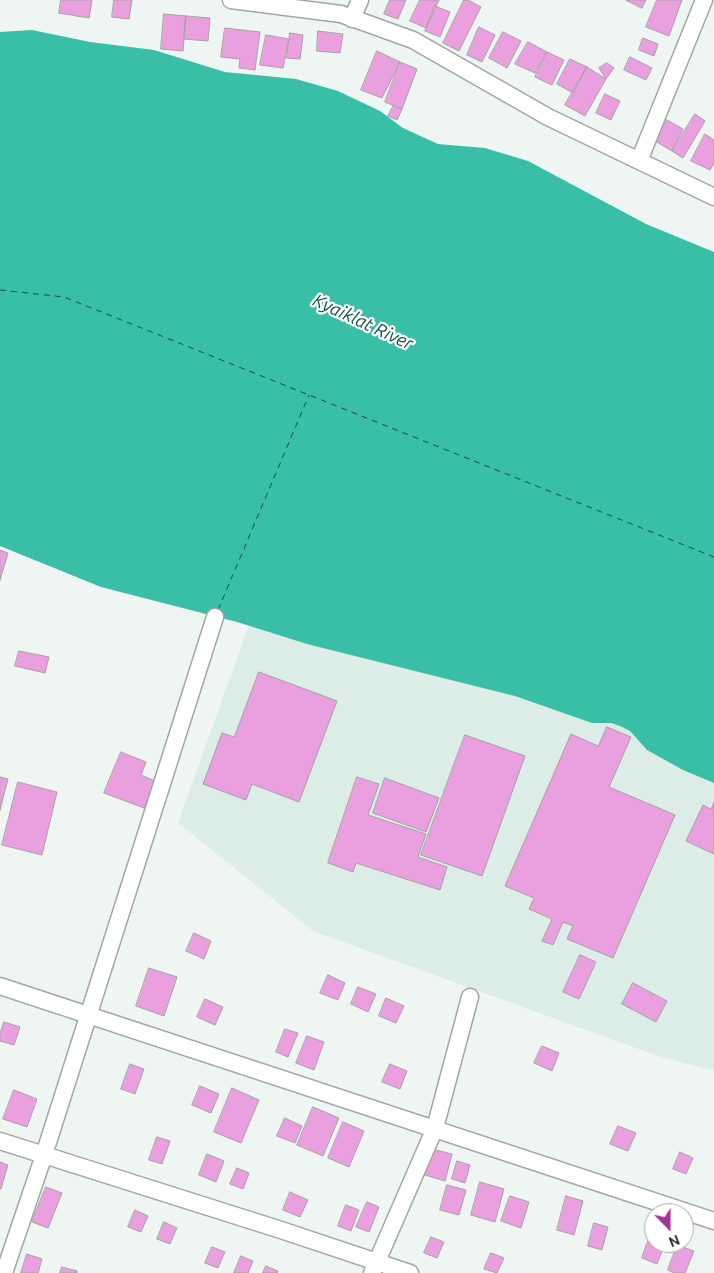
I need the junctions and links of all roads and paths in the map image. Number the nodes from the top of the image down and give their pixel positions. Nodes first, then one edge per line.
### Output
1 (231, 0) edge
2 (360, 0) edge
3 (704, 0) edge
4 (352, 19) junction
5 (639, 161) junction
6 (714, 197) edge
7 (215, 617) dead end
8 (0, 986) edge
9 (470, 996) dead end
10 (89, 1014) junction
11 (435, 1128) junction
12 (0, 1141) edge
13 (44, 1155) junction
14 (714, 1221) edge
15 (374, 1267) edge
16 (4, 1273) edge
17 (410, 1273) edge

1 - 4 street
2 - 4 street
3 - 5 street
4 - 5 street
5 - 6 street
7 - 10 street
8 - 10 street
9 - 11 street
10 - 11 street
10 - 13 street
11 - 14 street
11 - 15 street
12 - 13 street
13 - 15 street
13 - 16 street
15 - 17 street

